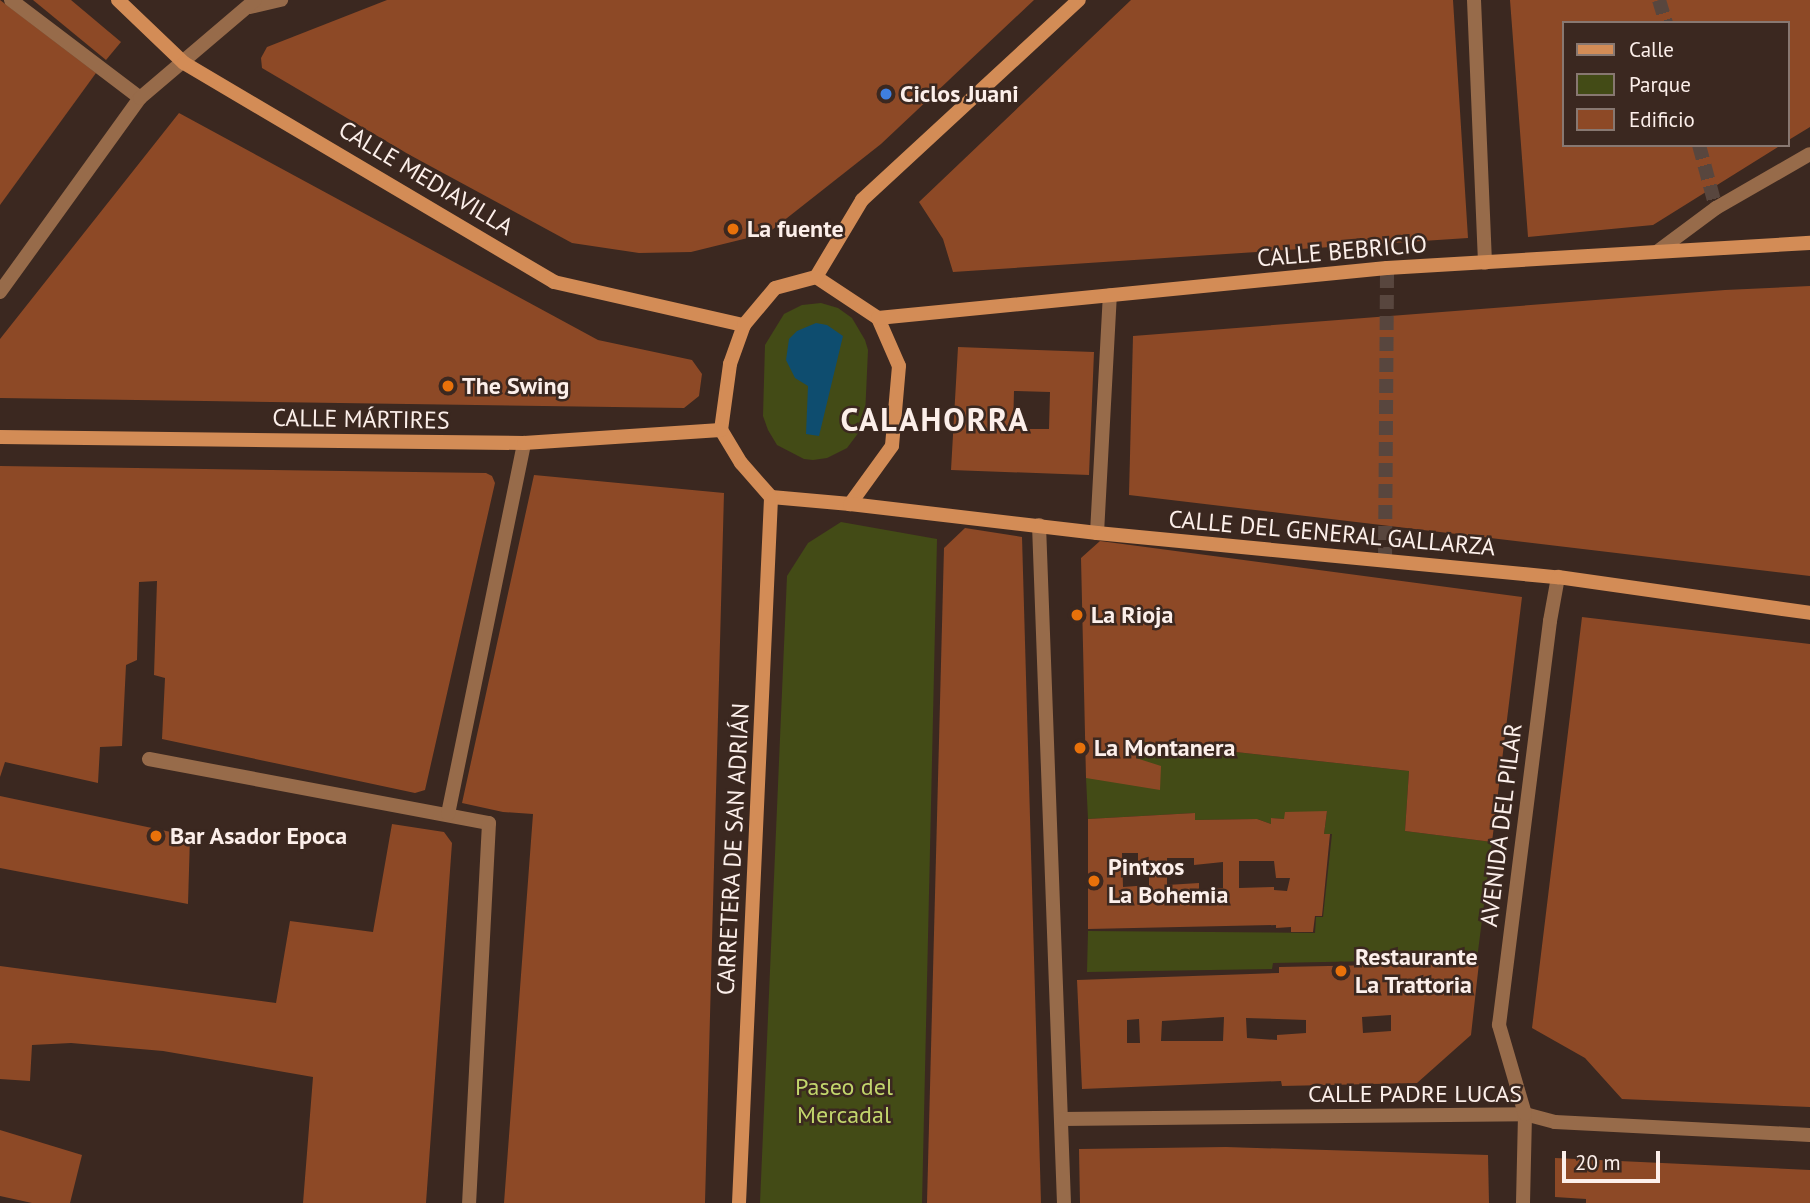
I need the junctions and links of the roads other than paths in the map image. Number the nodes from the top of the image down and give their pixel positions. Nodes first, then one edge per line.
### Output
1 (11, 0) edge
2 (118, 0) edge
3 (281, 0) edge
4 (1079, 0) edge
5 (1474, 0) edge
6 (252, 3) edge
7 (184, 63) junction
8 (140, 98) junction
9 (1810, 154) edge
10 (1810, 243) edge
11 (1657, 251) junction
12 (1485, 263) junction
13 (816, 277) junction
14 (0, 292) edge
15 (1110, 295) junction
16 (878, 318) junction
17 (744, 325) junction
18 (722, 430) junction
19 (0, 437) edge
20 (524, 443) junction
21 (771, 496) junction
22 (849, 504) junction
23 (1040, 525) junction
24 (1097, 533) junction
25 (1558, 577) junction
26 (1810, 613) edge
27 (149, 759) dead end
28 (448, 814) junction
29 (1525, 1114) junction
30 (1062, 1119) junction
31 (1810, 1135) edge
32 (468, 1203) edge
33 (739, 1203) edge
34 (1064, 1203) edge
35 (1523, 1203) edge

1 - 8 street
2 - 7 street, CALLE MEDIAVILLA
3 - 6 street
4 - 13 street
5 - 12 street
6 - 7 street
7 - 8 street
7 - 17 street, CALLE MEDIAVILLA
8 - 14 street
9 - 11 street
10 - 11 street, CALLE BEBRICIO
11 - 12 street, CALLE BEBRICIO
12 - 15 street, CALLE BEBRICIO
13 - 16 street
13 - 17 street
15 - 16 street, CALLE BEBRICIO
15 - 24 street
16 - 22 street
17 - 18 street
18 - 20 street, CALLE MÁRTIRES
18 - 21 street
19 - 20 street, CALLE MÁRTIRES
20 - 28 street
21 - 22 street
21 - 33 street, CARRETERA DE SAN ADRIÁN
22 - 23 street, CALLE DEL GENERAL GALLARZA
23 - 24 street, CALLE DEL GENERAL GALLARZA
23 - 30 street
24 - 25 street, CALLE DEL GENERAL GALLARZA
25 - 26 street, CALLE DEL GENERAL GALLARZA
25 - 29 street, AVENIDA DEL PILAR
27 - 28 street
28 - 32 street
29 - 30 street, CALLE PADRE LUCAS
29 - 31 street, CALLE PADRE LUCAS
29 - 35 street, AVENIDA DEL PILAR
30 - 34 street

